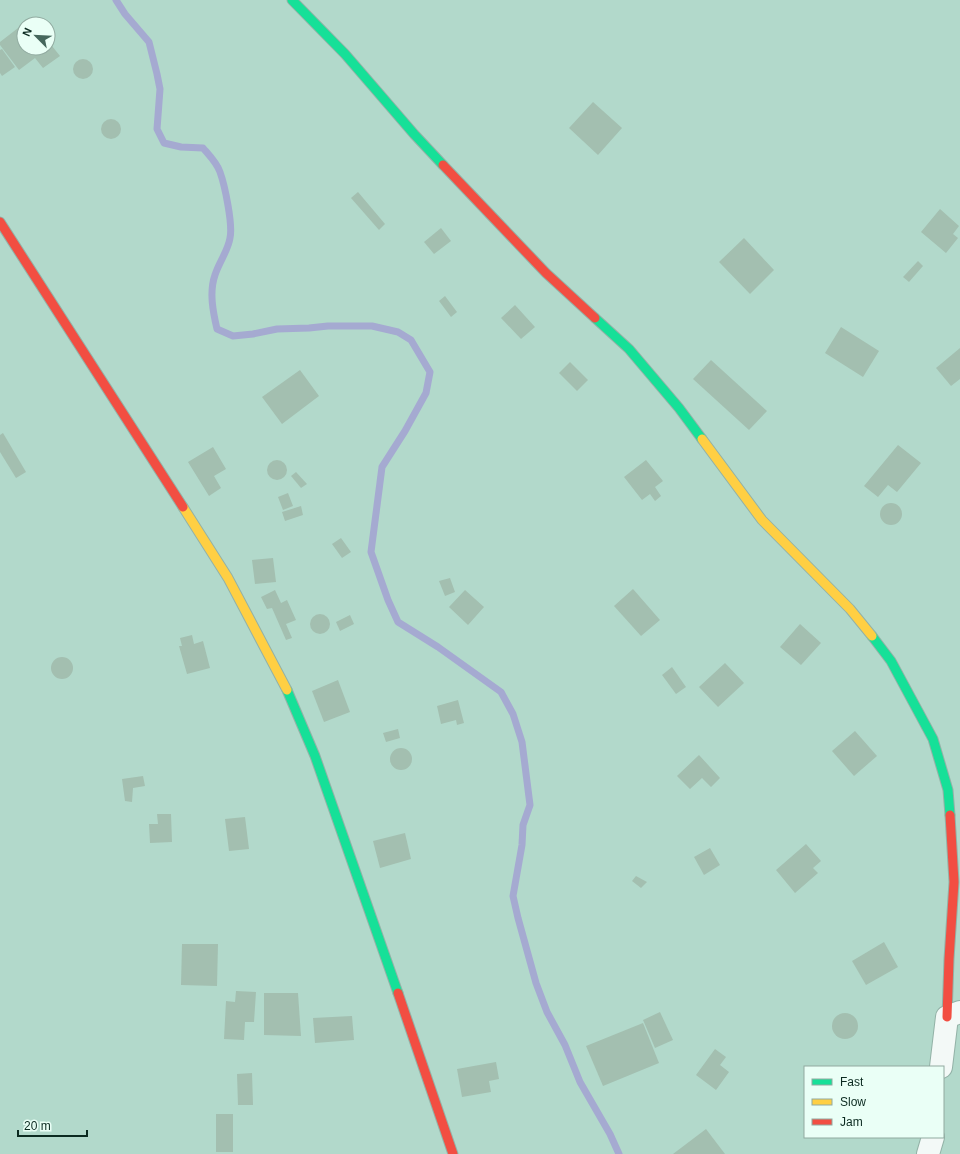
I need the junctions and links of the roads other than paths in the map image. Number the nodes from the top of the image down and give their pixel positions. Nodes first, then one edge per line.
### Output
1 (292, 0) edge
2 (0, 222) edge
3 (953, 1014) edge
4 (941, 1066) edge
5 (933, 1138) edge
6 (453, 1154) edge
7 (928, 1154) edge

1 - 3 street
2 - 6 street
3 - 4 street
5 - 7 street

